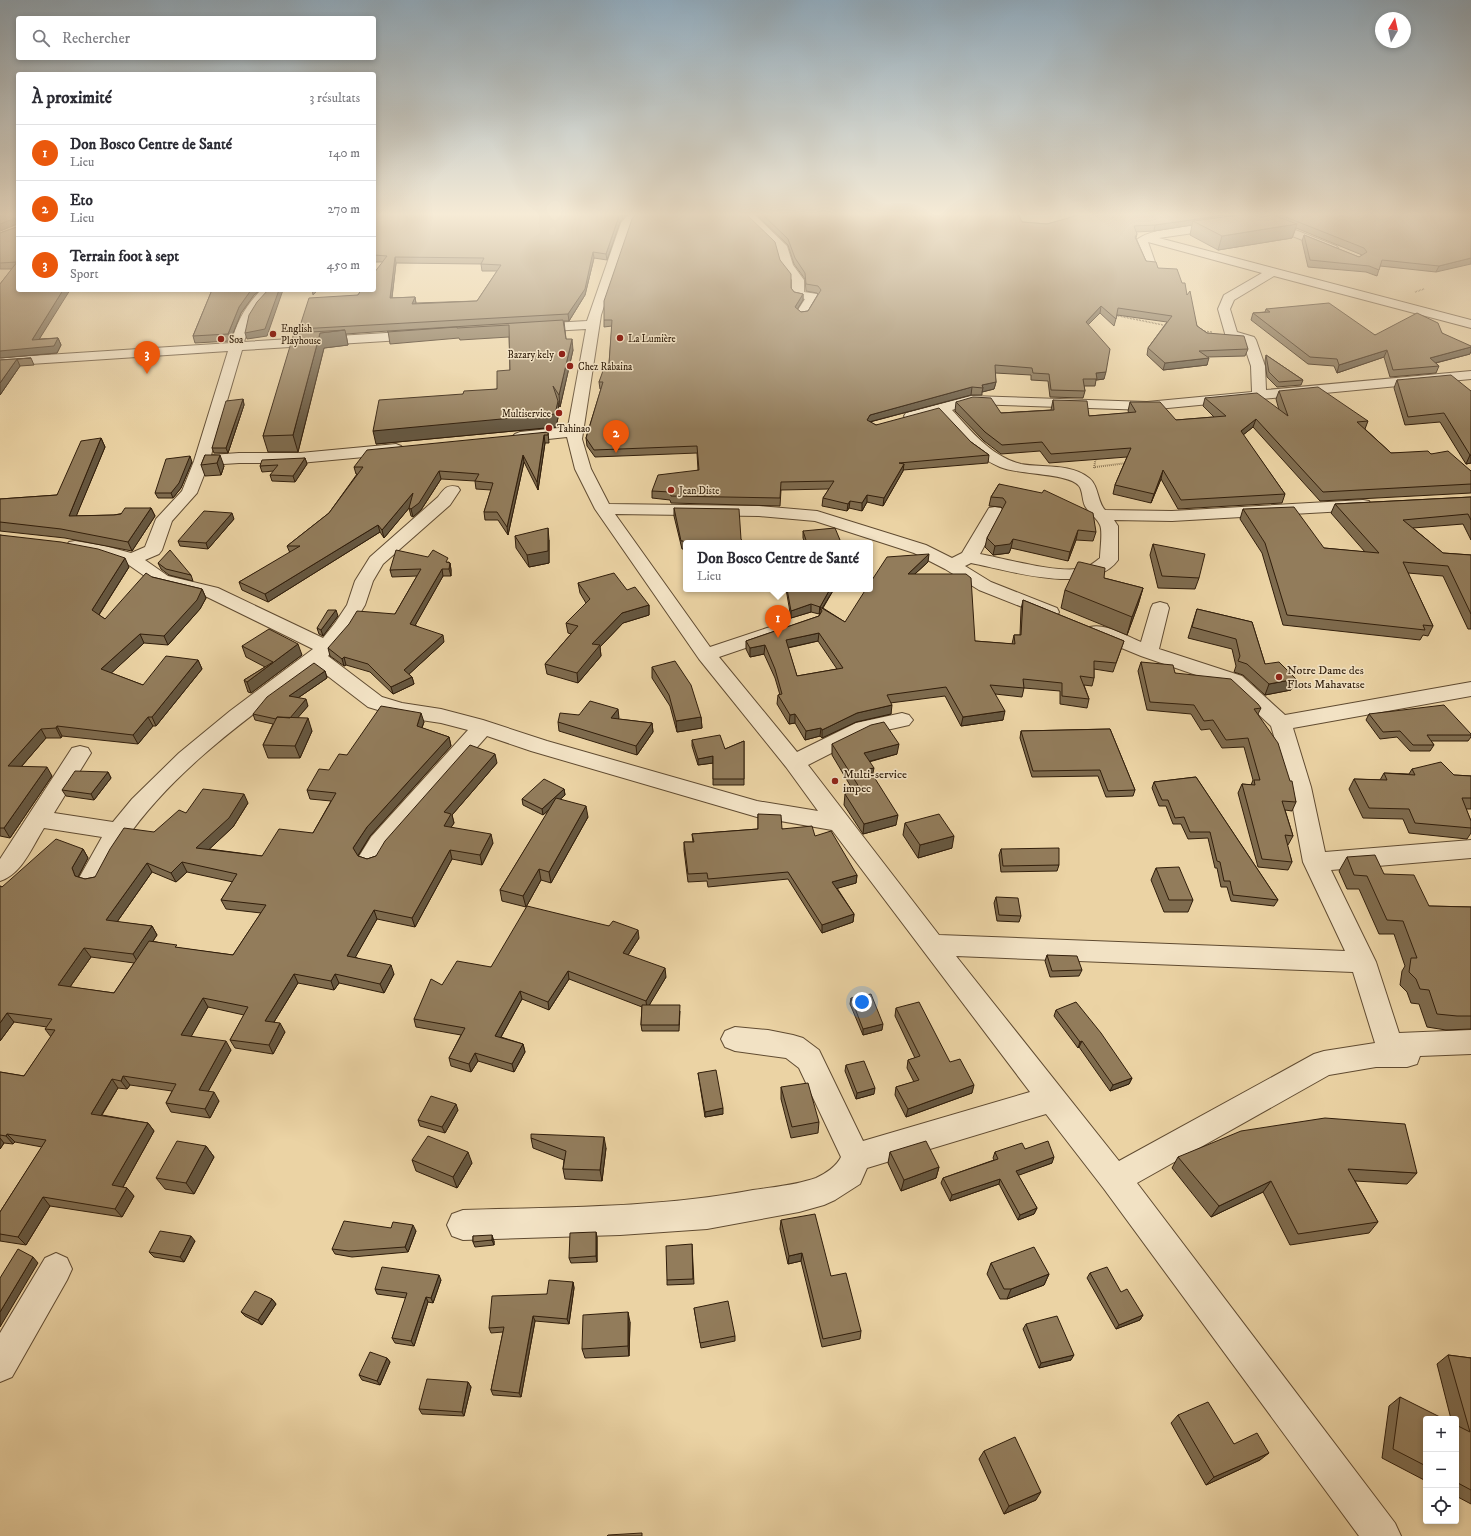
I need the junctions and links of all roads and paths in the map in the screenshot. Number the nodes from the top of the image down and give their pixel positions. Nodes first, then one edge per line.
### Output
1 (604, 286) edge
2 (798, 286) edge
3 (1249, 286) edge
4 (1324, 286) edge
5 (266, 292) edge
6 (802, 313) edge
7 (1111, 315) edge
8 (1438, 316) junction
9 (1471, 324) edge
10 (594, 325) junction
11 (1174, 327) edge
12 (520, 329) edge
13 (1442, 329) edge
14 (1195, 331) edge
15 (433, 334) edge
16 (1231, 334) junction
17 (236, 346) junction
18 (0, 362) edge
19 (1468, 377) edge
20 (1259, 394) junction
21 (942, 407) junction
22 (898, 420) edge
23 (576, 432) junction
24 (504, 438) edge
25 (409, 447) edge
26 (202, 461) junction
27 (1130, 462) edge
28 (1094, 467) dead end
29 (452, 490) dead end
30 (1376, 504) edge
31 (603, 509) junction
32 (995, 512) dead end
33 (1102, 515) junction
34 (57, 543) edge
35 (132, 559) junction
36 (960, 561) junction
37 (1160, 608) dead end
38 (789, 627) edge
39 (322, 652) junction
40 (1148, 652) junction
41 (706, 654) junction
42 (1471, 689) edge
43 (902, 720) dead end
44 (1281, 723) junction
45 (482, 727) junction
46 (80, 753) dead end
47 (794, 762) junction
48 (38, 819) junction
49 (837, 822) junction
50 (118, 831) junction
51 (1471, 849) edge
52 (370, 858) edge
53 (1315, 862) junction
54 (0, 872) edge
55 (91, 878) edge
56 (932, 945) junction
57 (1363, 962) junction
58 (735, 1039) dead end
59 (1471, 1042) edge
60 (1471, 1056) edge
61 (1052, 1099) junction
62 (856, 1157) junction
63 (1115, 1179) junction
64 (463, 1225) dead end
65 (56, 1269) dead end
66 (0, 1365) edge
67 (1382, 1536) edge

1 - 10 street
2 - 6 street
3 - 16 street
4 - 8 street
5 - 17 street
7 - 11 path
8 - 9 street
8 - 13 street
10 - 12 street
10 - 23 street
14 - 16 path
15 - 17 street
16 - 20 street
17 - 18 street
17 - 26 street
19 - 20 street
20 - 21 street
21 - 22 street
21 - 33 street
23 - 24 street
23 - 31 street
25 - 26 street
26 - 35 street
27 - 28 path
29 - 39 street
30 - 33 street
31 - 36 street
31 - 41 street
32 - 36 street
33 - 36 street
34 - 35 street
35 - 39 street
36 - 40 street
37 - 40 street
38 - 41 street
39 - 45 street
39 - 50 street
40 - 44 street
41 - 47 street
42 - 44 street
43 - 47 street
44 - 53 street
45 - 49 street
45 - 52 street
46 - 48 street
47 - 49 street
48 - 50 street
48 - 54 street
49 - 56 street
50 - 55 street
51 - 53 street
53 - 57 street
56 - 57 street
56 - 61 street
57 - 59 street
58 - 62 street
60 - 63 street
61 - 62 street
61 - 63 street
62 - 64 street
63 - 67 street
65 - 66 street

